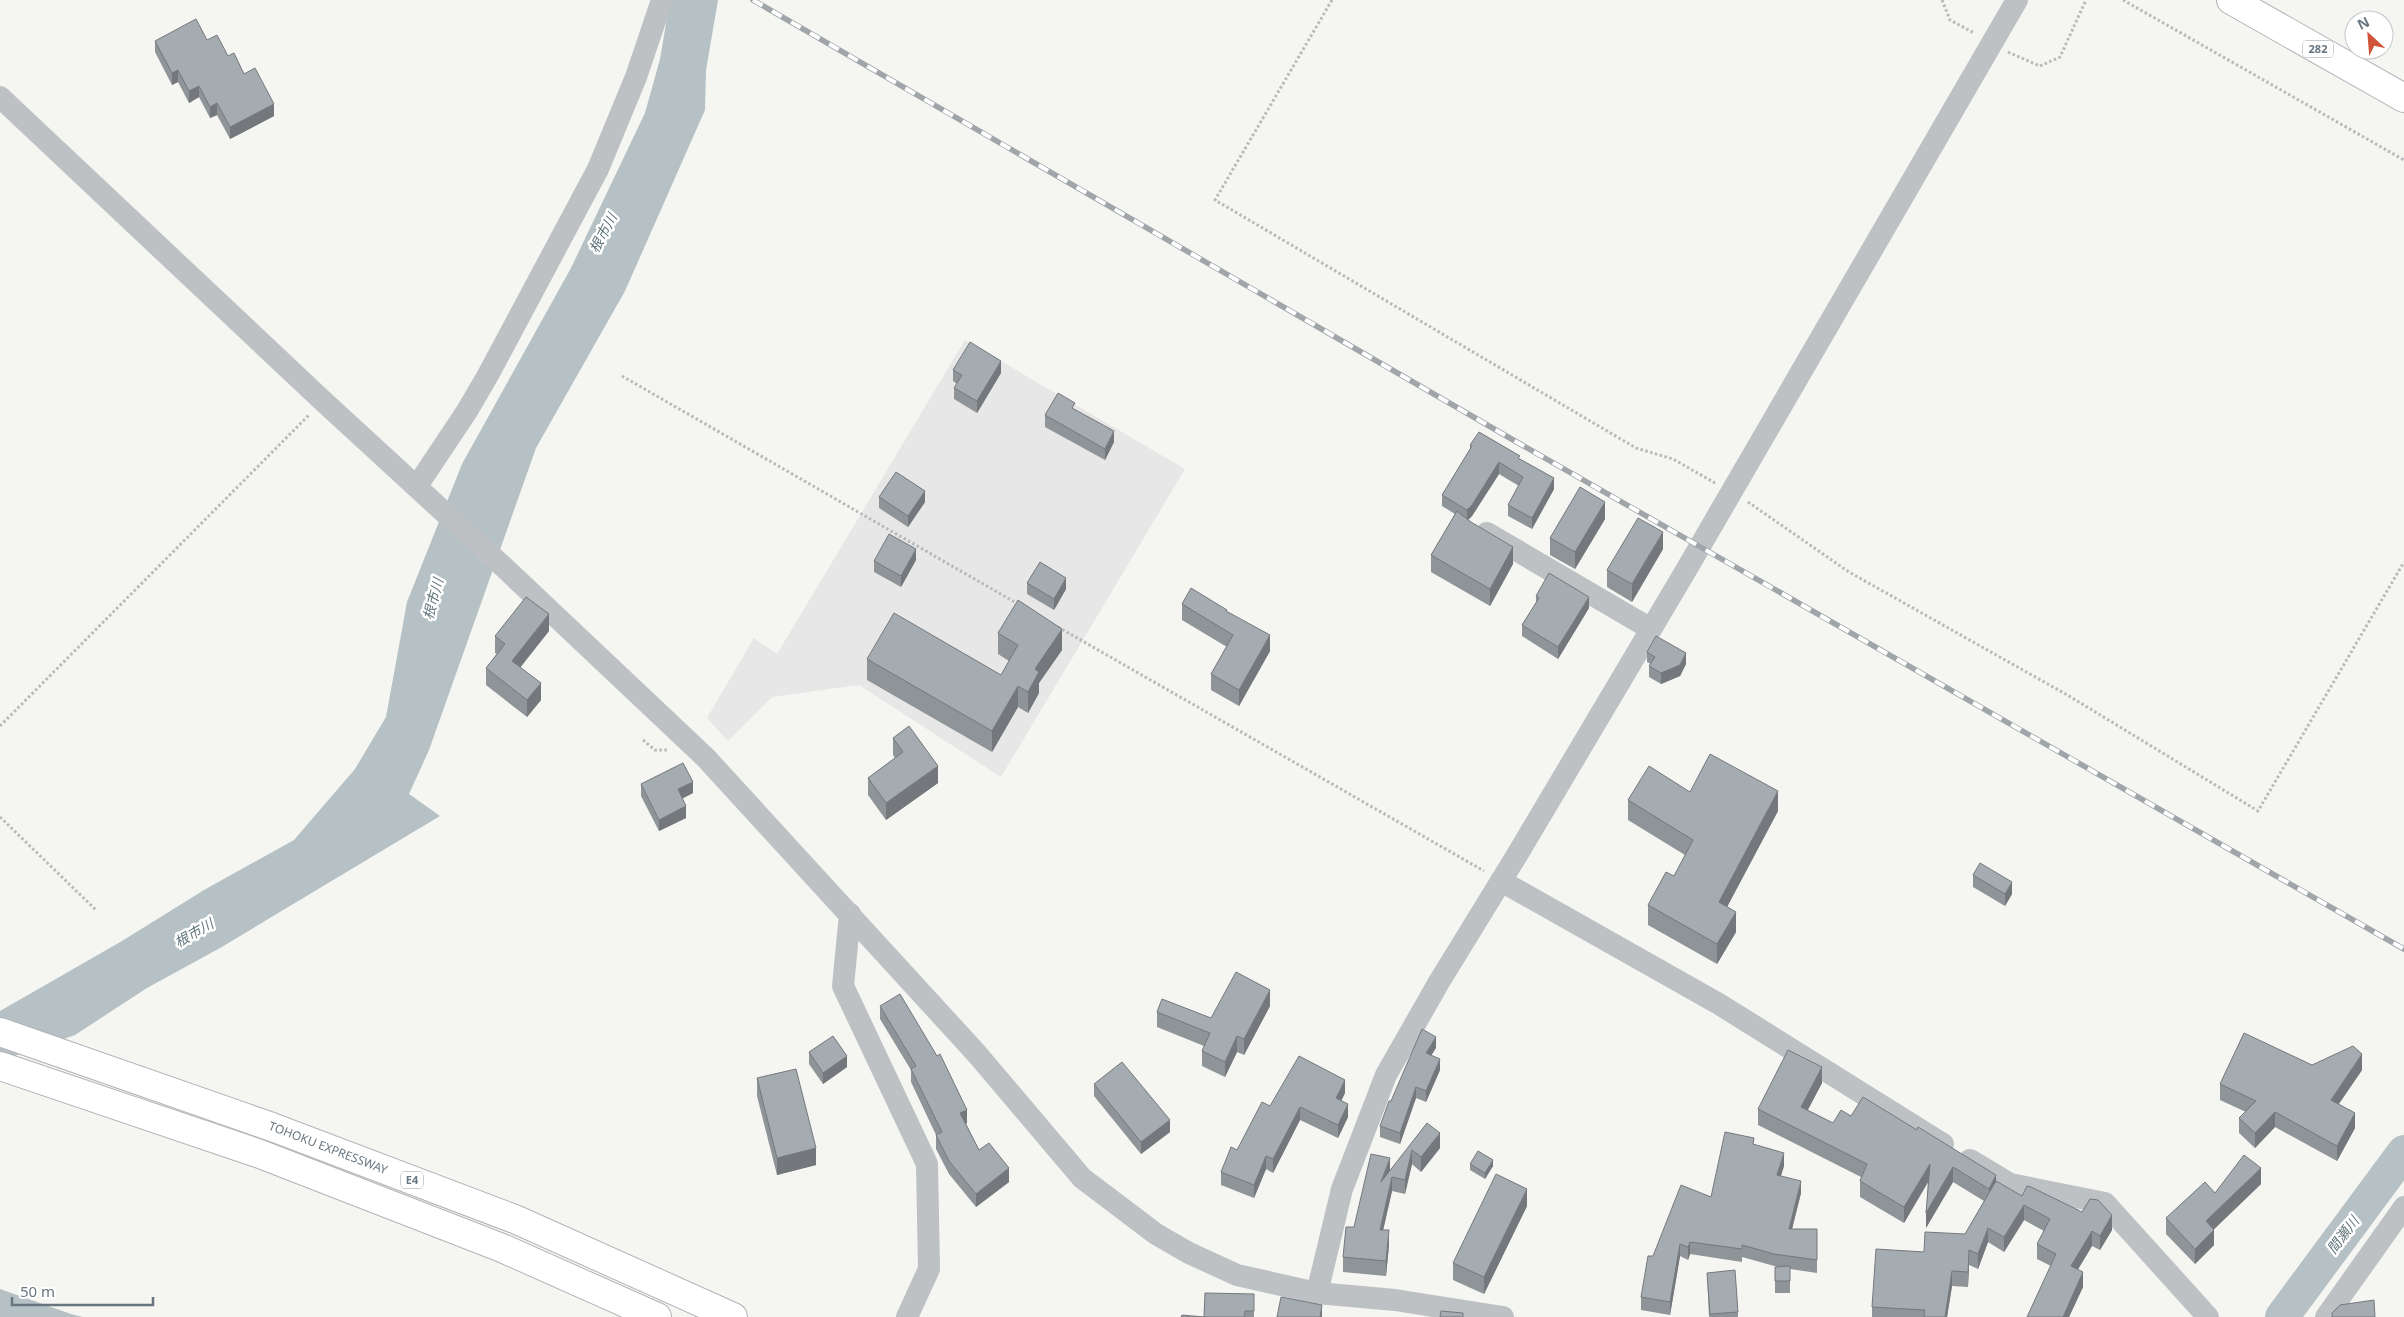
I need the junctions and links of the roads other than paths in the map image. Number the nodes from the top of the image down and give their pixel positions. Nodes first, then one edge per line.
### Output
1 (662, 0) edge
2 (2017, 0) edge
3 (2231, 0) edge
4 (0, 97) edge
5 (2404, 98) edge
6 (424, 492) junction
7 (1478, 528) edge
8 (1651, 629) junction
9 (1502, 881) junction
10 (850, 914) junction
11 (0, 1032) edge
12 (0, 1066) edge
13 (2404, 1207) edge
14 (1317, 1293) junction
15 (657, 1317) edge
16 (733, 1317) edge
17 (907, 1317) edge
18 (1503, 1317) edge
19 (2208, 1317) edge
20 (2326, 1317) edge

1 - 6 street
2 - 8 street
3 - 5 highway, 282
4 - 6 street
6 - 10 street
7 - 8 street
8 - 9 street
9 - 14 street
9 - 19 street
10 - 14 street
10 - 17 street
11 - 16 highway, TOHOKU EXPRESSWAY / E4
12 - 15 highway
13 - 20 street
14 - 18 street

